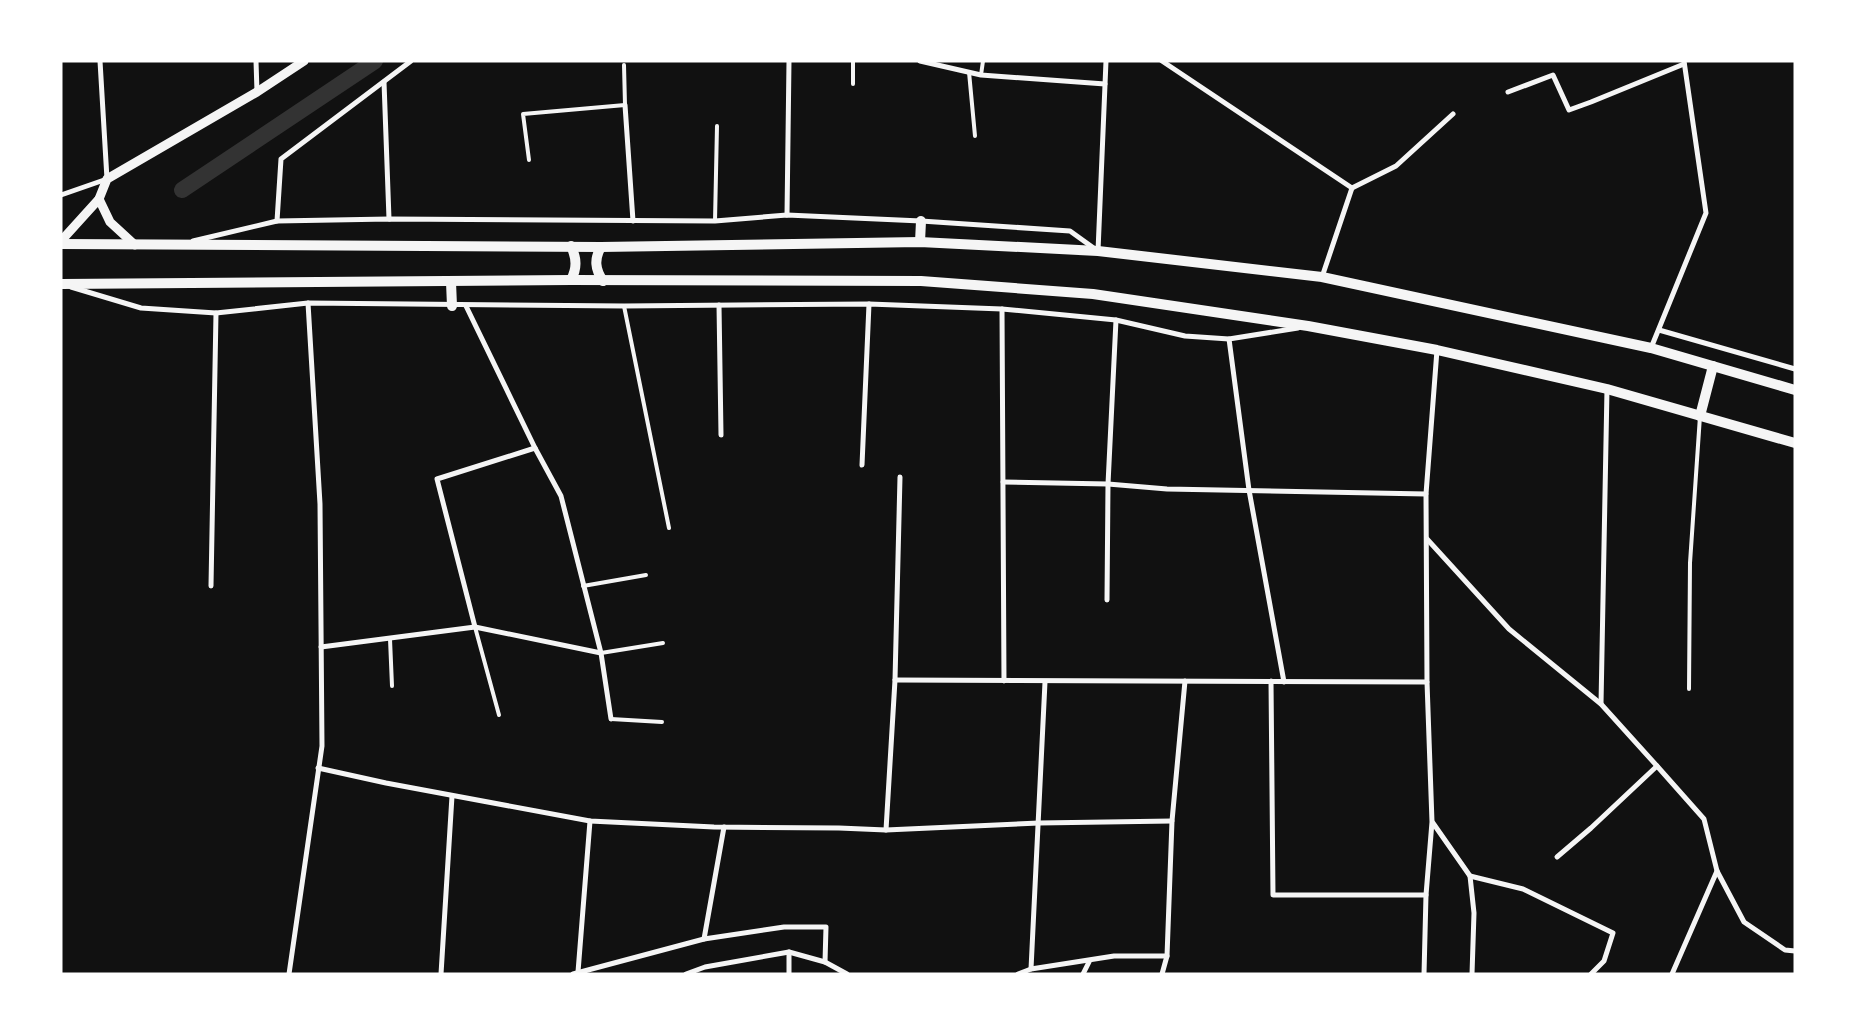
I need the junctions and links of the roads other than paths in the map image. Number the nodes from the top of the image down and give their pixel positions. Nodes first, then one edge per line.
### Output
1 (100, 61) edge
2 (256, 61) edge
3 (304, 61) edge
4 (411, 61) edge
5 (789, 61) edge
6 (853, 61) edge
7 (920, 61) edge
8 (983, 61) edge
9 (1106, 61) edge
10 (1162, 61) edge
11 (1684, 62) edge
12 (624, 65) dead end
13 (969, 72) junction
14 (981, 75) junction
15 (384, 82) junction
16 (853, 84) dead end
17 (1105, 84) junction
18 (257, 92) junction
19 (1508, 92) dead end
20 (626, 105) junction
21 (1453, 114) dead end
22 (716, 126) dead end
23 (975, 136) dead end
24 (529, 160) dead end
25 (107, 179) junction
26 (1352, 188) junction
27 (61, 196) edge
28 (99, 199) junction
29 (787, 215) junction
30 (389, 219) junction
31 (277, 221) junction
32 (633, 221) junction
33 (715, 221) junction
34 (921, 221) junction
35 (61, 242) edge
36 (920, 242) junction
37 (182, 244) junction
38 (135, 245) junction
39 (570, 246) junction
40 (601, 247) junction
41 (1098, 251) junction
42 (1322, 277) junction
43 (571, 280) junction
44 (603, 281) junction
45 (451, 282) junction
46 (61, 284) edge
47 (308, 303) junction
48 (869, 304) junction
49 (719, 305) junction
50 (452, 306) junction
51 (466, 306) junction
52 (624, 306) junction
53 (1002, 310) junction
54 (216, 313) junction
55 (1116, 320) junction
56 (1308, 326) junction
57 (1659, 330) junction
58 (1228, 339) junction
59 (1651, 348) junction
60 (1437, 350) junction
61 (1713, 366) junction
62 (1795, 369) edge
63 (1607, 389) junction
64 (1795, 390) edge
65 (1700, 416) junction
66 (721, 435) dead end
67 (1795, 443) edge
68 (535, 448) junction
69 (862, 465) dead end
70 (900, 477) dead end
71 (1003, 482) junction
72 (1108, 484) junction
73 (1249, 490) junction
74 (1426, 494) junction
75 (669, 528) dead end
76 (1426, 538) junction
77 (646, 575) dead end
78 (211, 586) dead end
79 (583, 586) junction
80 (1107, 600) dead end
81 (474, 627) junction
82 (390, 639) junction
83 (663, 643) dead end
84 (321, 647) junction
85 (601, 653) junction
86 (895, 680) junction
87 (1004, 681) junction
88 (1185, 681) junction
89 (1045, 682) junction
90 (1271, 682) junction
91 (1284, 682) junction
92 (1427, 682) junction
93 (392, 686) dead end
94 (1689, 689) dead end
95 (1601, 704) junction
96 (499, 715) dead end
97 (611, 719) joint
98 (662, 722) dead end
99 (1657, 766) junction
100 (318, 768) junction
101 (452, 796) junction
102 (1172, 820) junction
103 (590, 821) junction
104 (1432, 822) junction
105 (1039, 823) junction
106 (724, 827) junction
107 (886, 830) junction
108 (1556, 857) dead end
109 (1717, 871) junction
110 (1470, 876) junction
111 (1426, 895) junction
112 (704, 939) junction
113 (1795, 951) edge
114 (789, 952) junction
115 (1168, 956) junction
116 (825, 962) junction
117 (1089, 962) junction
118 (1031, 969) junction
119 (576, 973) edge
120 (289, 974) edge
121 (441, 974) edge
122 (686, 974) edge
123 (789, 974) edge
124 (848, 974) edge
125 (1018, 974) edge
126 (1084, 974) edge
127 (1162, 974) edge
128 (1424, 974) edge
129 (1472, 974) edge
130 (1591, 974) edge
131 (1672, 974) edge

1 - 25 street
2 - 18 street
3 - 18 street
4 - 15 street
5 - 29 street
6 - 16 lane
7 - 13 street
8 - 14 lane
9 - 17 street
10 - 26 street
11 - 19 street
11 - 57 street
12 - 20 lane
13 - 14 street
13 - 23 lane
14 - 17 street
15 - 30 street
15 - 31 street
17 - 41 street
18 - 25 street
20 - 24 lane
20 - 32 street
21 - 26 street
22 - 33 lane
25 - 27 street
25 - 28 street
26 - 42 street
28 - 35 street
28 - 38 street
29 - 33 street
29 - 34 street
30 - 31 street
30 - 32 street
31 - 37 street
32 - 33 street
34 - 36 main road
34 - 41 street
35 - 38 main road
36 - 40 main road
36 - 41 main road
37 - 38 main road
37 - 39 main road
39 - 40 main road
39 - 43 main road
40 - 44 main road
41 - 42 main road
42 - 59 main road
43 - 44 main road
43 - 45 main road
44 - 56 main road
45 - 46 main road
45 - 50 main road
46 - 54 street
47 - 50 street
47 - 54 street
47 - 84 street
48 - 49 street
48 - 53 street
48 - 69 street
49 - 52 street
49 - 66 street
50 - 51 street
51 - 52 street
51 - 68 street
52 - 75 lane
53 - 55 street
53 - 71 street
54 - 78 street
55 - 58 street
55 - 72 street
56 - 58 street
56 - 60 main road
57 - 59 street
57 - 62 street
58 - 73 street
59 - 61 main road
60 - 63 main road
60 - 74 street
61 - 64 main road
61 - 65 main road
63 - 65 main road
63 - 95 street
65 - 67 main road
65 - 94 lane
68 - 79 street
68 - 81 street
70 - 86 street
71 - 72 street
71 - 87 street
72 - 73 street
72 - 80 street
73 - 74 street
73 - 91 street
74 - 76 street
76 - 92 street
76 - 95 street
77 - 79 lane
79 - 85 street
81 - 82 street
81 - 85 street
81 - 96 lane
82 - 84 street
82 - 93 lane
83 - 85 lane
84 - 100 street
85 - 97 street
86 - 87 street
86 - 107 street
87 - 89 street
88 - 89 street
88 - 90 street
88 - 102 street
89 - 105 street
90 - 91 street
90 - 111 street
91 - 92 street
92 - 104 street
95 - 99 street
97 - 98 lane
99 - 108 street
99 - 109 street
100 - 101 street
100 - 120 street
101 - 103 street
101 - 121 street
102 - 105 street
102 - 115 street
103 - 106 street
103 - 119 street
104 - 110 street
104 - 111 street
105 - 107 street
105 - 118 street
106 - 107 street
106 - 112 street
109 - 113 street
109 - 131 street
110 - 129 street
110 - 130 street
111 - 128 street
112 - 116 street
112 - 119 street
114 - 116 street
114 - 122 street
114 - 123 street
115 - 117 street
115 - 127 street
116 - 124 street
117 - 118 street
117 - 126 street
118 - 125 street

